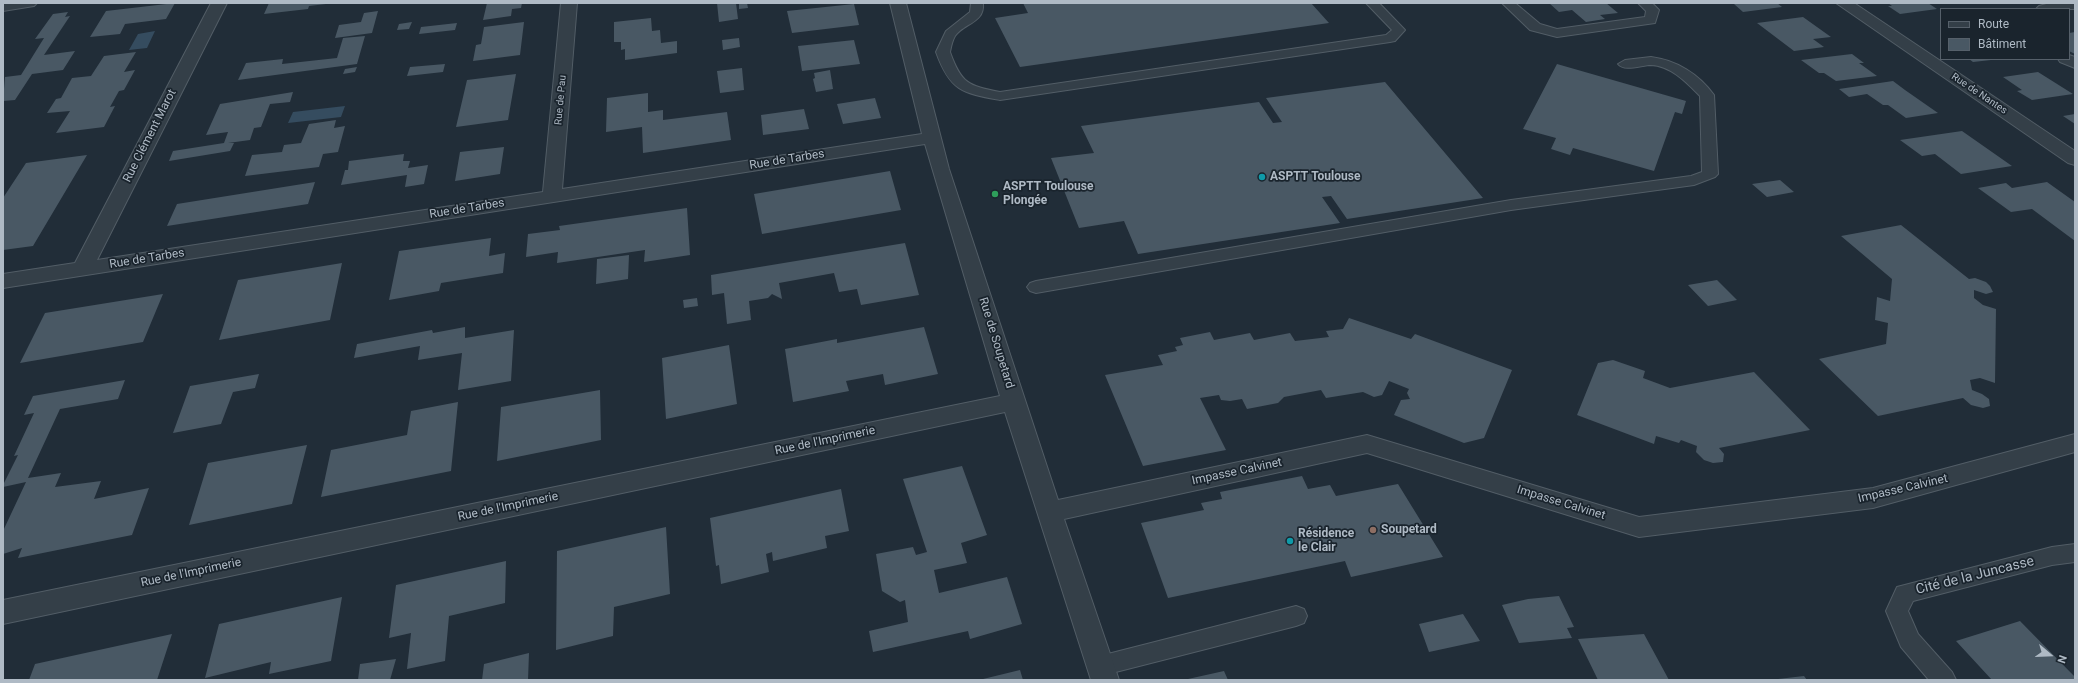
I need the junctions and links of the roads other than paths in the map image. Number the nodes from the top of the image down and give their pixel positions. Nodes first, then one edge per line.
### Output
1 (29, 3) edge
2 (219, 3) edge
3 (569, 3) edge
4 (898, 3) edge
5 (977, 3) edge
6 (1372, 3) edge
7 (1508, 3) edge
8 (1644, 3) edge
9 (1844, 3) edge
10 (2075, 4) edge
11 (3, 6) edge
12 (2048, 8) edge
13 (1625, 64) dead end
14 (931, 138) junction
15 (2075, 159) edge
16 (552, 196) junction
17 (82, 269) junction
18 (3, 282) edge
19 (1036, 286) dead end
20 (1013, 402) junction
21 (2075, 443) edge
22 (1050, 512) junction
23 (2075, 553) edge
24 (3, 612) edge
25 (1296, 616) dead end
26 (1102, 673) edge
27 (1944, 680) edge

1 - 11 street
2 - 17 street, Rue Clément Marot
3 - 16 street, Rue de Pau
4 - 14 street, Rue de Soupetard
5 - 6 lane
7 - 8 lane
9 - 15 street, Rue de Nantes
10 - 12 street
13 - 19 lane
14 - 16 street, Rue de Tarbes
14 - 20 street, Rue de Soupetard
16 - 17 street, Rue de Tarbes
17 - 18 street, Rue de Tarbes
20 - 22 street, Rue de Soupetard
20 - 24 street, Rue de l'Imprimerie
21 - 22 street, Impasse Calvinet
22 - 26 street, Rue de Soupetard
23 - 27 lane, Cité de la Juncasse
25 - 26 lane

